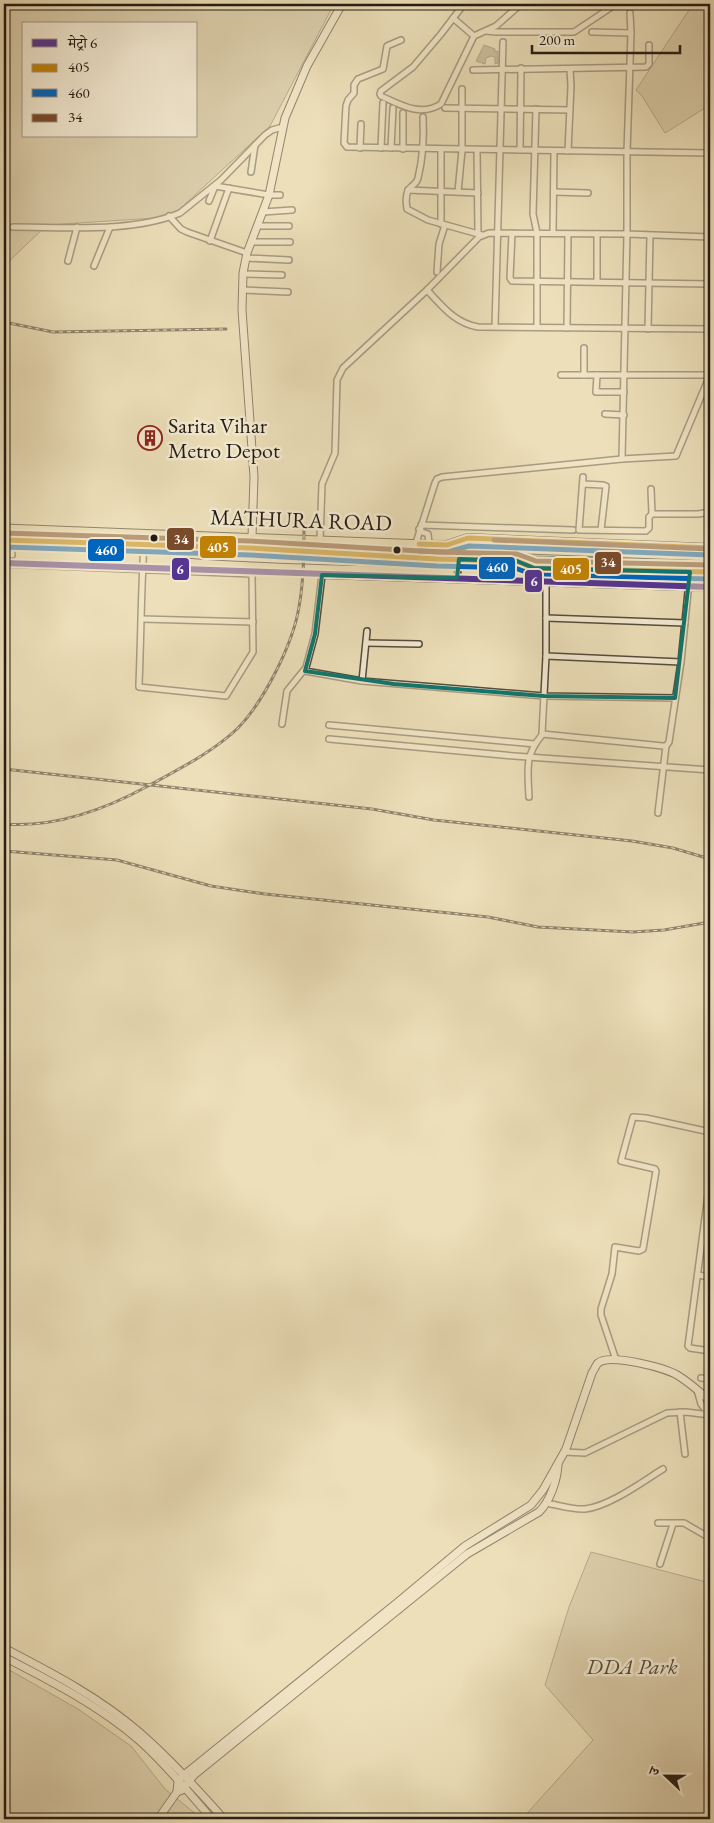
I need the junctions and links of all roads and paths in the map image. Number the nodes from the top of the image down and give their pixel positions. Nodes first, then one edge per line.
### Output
1 (342, 4) edge
2 (464, 4) edge
3 (521, 4) edge
4 (616, 4) edge
5 (630, 13) dead end
6 (453, 18) junction
7 (486, 31) junction
8 (592, 32) dead end
9 (631, 33) junction
10 (474, 36) junction
11 (401, 40) dead end
12 (503, 42) dead end
13 (649, 45) dead end
14 (630, 67) junction
15 (502, 68) junction
16 (521, 68) junction
17 (570, 69) junction
18 (472, 70) dead end
19 (462, 89) dead end
20 (383, 103) dead end
21 (393, 108) dead end
22 (445, 108) dead end
23 (462, 108) junction
24 (501, 108) junction
25 (520, 109) junction
26 (536, 109) junction
27 (570, 110) junction
28 (403, 113) dead end
29 (423, 117) dead end
30 (361, 124) dead end
31 (283, 127) junction
32 (255, 145) junction
33 (360, 148) junction
34 (381, 148) junction
35 (391, 148) junction
36 (403, 149) junction
37 (423, 149) junction
38 (441, 149) junction
39 (462, 150) junction
40 (477, 150) junction
41 (500, 150) junction
42 (520, 150) junction
43 (535, 151) junction
44 (554, 151) junction
45 (568, 151) junction
46 (627, 152) junction
47 (710, 153) edge
48 (250, 172) dead end
49 (215, 186) junction
50 (229, 188) junction
51 (408, 190) junction
52 (441, 192) junction
53 (458, 192) junction
54 (554, 192) junction
55 (478, 193) junction
56 (588, 193) dead end
57 (269, 195) junction
58 (280, 195) dead end
59 (209, 201) dead end
60 (292, 210) dead end
61 (263, 212) junction
62 (168, 216) junction
63 (443, 225) junction
64 (110, 226) junction
65 (257, 226) junction
66 (289, 226) dead end
67 (13, 227) dead end
68 (77, 227) junction
69 (497, 233) junction
70 (512, 233) junction
71 (537, 233) junction
72 (553, 234) junction
73 (568, 234) junction
74 (597, 234) junction
75 (627, 234) junction
76 (480, 235) junction
77 (650, 236) junction
78 (710, 237) edge
79 (210, 241) junction
80 (251, 242) junction
81 (290, 242) dead end
82 (247, 255) junction
83 (289, 260) dead end
84 (68, 261) dead end
85 (94, 266) dead end
86 (437, 272) dead end
87 (243, 274) junction
88 (282, 276) dead end
89 (538, 281) junction
90 (568, 282) junction
91 (597, 282) junction
92 (626, 282) junction
93 (648, 283) junction
94 (710, 284) edge
95 (242, 290) junction
96 (427, 290) junction
97 (288, 292) dead end
98 (495, 326) junction
99 (537, 327) junction
100 (568, 328) junction
101 (625, 329) junction
102 (648, 329) junction
103 (710, 329) edge
104 (584, 348) dead end
105 (561, 375) dead end
106 (584, 375) junction
107 (596, 375) junction
108 (625, 375) junction
109 (710, 375) edge
110 (624, 392) junction
111 (605, 414) dead end
112 (624, 415) junction
113 (622, 459) junction
114 (583, 477) dead end
115 (582, 484) junction
116 (651, 489) dead end
117 (710, 512) edge
118 (652, 514) junction
119 (420, 527) junction
120 (4, 529) edge
121 (574, 530) dead end
122 (601, 530) junction
123 (252, 537) junction
124 (8, 540) edge
125 (320, 540) junction
126 (710, 543) edge
127 (416, 544) junction
128 (429, 544) junction
129 (144, 545) junction
130 (447, 545) junction
131 (706, 547) edge
132 (12, 556) dead end
133 (710, 556) edge
134 (458, 560) junction
135 (517, 562) junction
136 (4, 564) edge
137 (710, 565) edge
138 (142, 569) junction
139 (690, 572) junction
140 (710, 572) edge
141 (457, 578) junction
142 (546, 581) junction
143 (689, 588) junction
144 (710, 588) edge
145 (546, 618) junction
146 (142, 620) junction
147 (254, 622) junction
148 (685, 623) junction
149 (367, 631) dead end
150 (366, 643) junction
151 (419, 644) dead end
152 (546, 656) junction
153 (681, 662) junction
154 (304, 670) junction
155 (362, 680) junction
156 (544, 696) junction
157 (674, 698) junction
158 (282, 724) dead end
159 (329, 724) dead end
160 (542, 735) junction
161 (329, 738) dead end
162 (535, 744) junction
163 (666, 746) junction
164 (528, 757) junction
165 (663, 766) junction
166 (710, 770) edge
167 (529, 797) dead end
168 (658, 813) dead end
169 (710, 1132) edge
170 (710, 1180) edge
171 (707, 1228) edge
172 (702, 1248) junction
173 (710, 1249) edge
174 (698, 1276) junction
175 (710, 1277) edge
176 (710, 1351) edge
177 (616, 1360) junction
178 (701, 1378) dead end
179 (710, 1379) edge
180 (697, 1390) junction
181 (710, 1401) edge
182 (680, 1412) junction
183 (710, 1414) edge
184 (564, 1452) junction
185 (685, 1454) dead end
186 (558, 1465) junction
187 (662, 1469) dead end
188 (546, 1503) junction
189 (658, 1523) dead end
190 (673, 1524) junction
191 (710, 1538) edge
192 (660, 1564) dead end
193 (4, 1648) edge
194 (4, 1658) edge
195 (184, 1775) junction
196 (190, 1780) junction
197 (178, 1781) junction
198 (184, 1787) junction
199 (177, 1792) junction
200 (158, 1819) edge
201 (212, 1819) edge
202 (224, 1819) edge

1 - 31 street
2 - 6 street
3 - 7 street
4 - 7 street
5 - 9 street
6 - 10 street
6 - 10 street
7 - 10 street
8 - 9 street
9 - 14 street
11 - 33 street
12 - 15 street
13 - 14 street
14 - 17 street
14 - 46 street
15 - 16 street
15 - 18 street
15 - 24 street
16 - 17 street
16 - 25 street
17 - 27 street
19 - 23 street
20 - 34 street
21 - 35 street
22 - 23 street
23 - 24 street
23 - 39 street
24 - 25 street
24 - 41 street
25 - 26 street
25 - 42 street
26 - 27 street
26 - 43 street
27 - 45 street
28 - 36 street
29 - 37 street
30 - 33 street
31 - 32 street
31 - 57 street
32 - 48 street
32 - 49 street
33 - 34 street
34 - 35 street
35 - 36 street
36 - 37 street
37 - 38 street
37 - 51 street
38 - 39 street
38 - 52 street
39 - 40 street
39 - 53 street
40 - 41 street
40 - 55 street
41 - 42 street
41 - 69 street
42 - 43 street
43 - 44 street
43 - 71 street
44 - 45 street
44 - 54 street
45 - 46 street
46 - 47 street
46 - 75 street
49 - 50 street
49 - 59 street
49 - 62 street
50 - 57 street
50 - 79 street
51 - 52 street
51 - 63 street
52 - 53 street
52 - 63 street
53 - 55 street
54 - 56 street
54 - 72 street
55 - 76 street
57 - 58 street
57 - 61 street
60 - 61 street
61 - 65 street
62 - 64 street
62 - 79 street
63 - 76 street
63 - 86 street
64 - 68 street
64 - 85 street
65 - 66 street
65 - 80 street
67 - 68 street
68 - 84 street
69 - 70 street
69 - 76 street
69 - 98 street
70 - 71 street
70 - 89 street
71 - 72 street
71 - 89 street
72 - 73 street
73 - 74 street
73 - 90 street
74 - 75 street
74 - 91 street
75 - 77 street
75 - 92 street
76 - 96 street
77 - 78 street
77 - 93 street
79 - 82 street
80 - 81 street
80 - 82 street
82 - 83 street
82 - 87 street
87 - 88 street
87 - 95 street
89 - 90 street
89 - 99 street
90 - 91 street
90 - 100 street
91 - 92 street
92 - 93 street
92 - 101 street
93 - 94 street
93 - 102 street
95 - 97 street
95 - 123 street
96 - 98 street
96 - 125 street
98 - 99 street
99 - 100 street
100 - 101 street
101 - 102 street
101 - 108 street
102 - 103 street
104 - 106 street
105 - 106 street
106 - 107 street
107 - 108 street
107 - 110 street
108 - 109 street
108 - 110 street
109 - 113 street
110 - 112 street
111 - 112 street
112 - 113 street
113 - 119 street
114 - 115 street
115 - 122 street
115 - 122 street
116 - 118 street
117 - 118 street
118 - 122 street
119 - 121 street
119 - 127 street
119 - 128 street
120 - 123 highway, MATHURA ROAD
123 - 125 highway, MATHURA ROAD
124 - 129 highway, MATHURA ROAD
124 - 132 street
125 - 127 highway, MATHURA ROAD
126 - 131 street
127 - 128 highway, MATHURA ROAD
128 - 130 highway, MATHURA ROAD
129 - 134 highway, MATHURA ROAD
129 - 138 street
130 - 131 main road, MATHURA ROAD
130 - 133 highway, MATHURA ROAD
134 - 135 highway, MATHURA ROAD
134 - 141 street
135 - 137 highway, MATHURA ROAD
135 - 139 main road
136 - 138 street
138 - 146 street
138 - 147 street
139 - 140 main road
139 - 143 street
141 - 142 street
141 - 154 street
142 - 143 street
142 - 145 street
143 - 144 street
143 - 148 street
145 - 148 street
145 - 152 street
146 - 147 street
146 - 147 street
148 - 153 street
149 - 150 street
150 - 151 street
150 - 155 street
152 - 153 street
152 - 156 street
153 - 157 street
154 - 155 street
154 - 158 street
155 - 156 street
156 - 157 street
156 - 160 street
157 - 163 street
159 - 162 street
160 - 162 street
160 - 163 street
161 - 164 street
162 - 164 street
163 - 165 street
164 - 165 street
164 - 167 street
165 - 166 street
165 - 168 street
169 - 177 street
170 - 171 street
171 - 172 street
172 - 173 street
172 - 174 street
174 - 175 street
174 - 176 street
177 - 180 street
177 - 184 street
178 - 179 street
180 - 181 street
180 - 183 street
182 - 183 street
182 - 184 street
182 - 185 street
184 - 186 street
186 - 188 street
186 - 195 street
187 - 188 street
188 - 196 street
189 - 190 street
190 - 191 street
190 - 192 street
193 - 195 street
194 - 197 street
195 - 196 street
195 - 197 street
196 - 198 street
196 - 202 street
197 - 198 street
197 - 199 street
198 - 199 street
198 - 201 street
199 - 200 street

